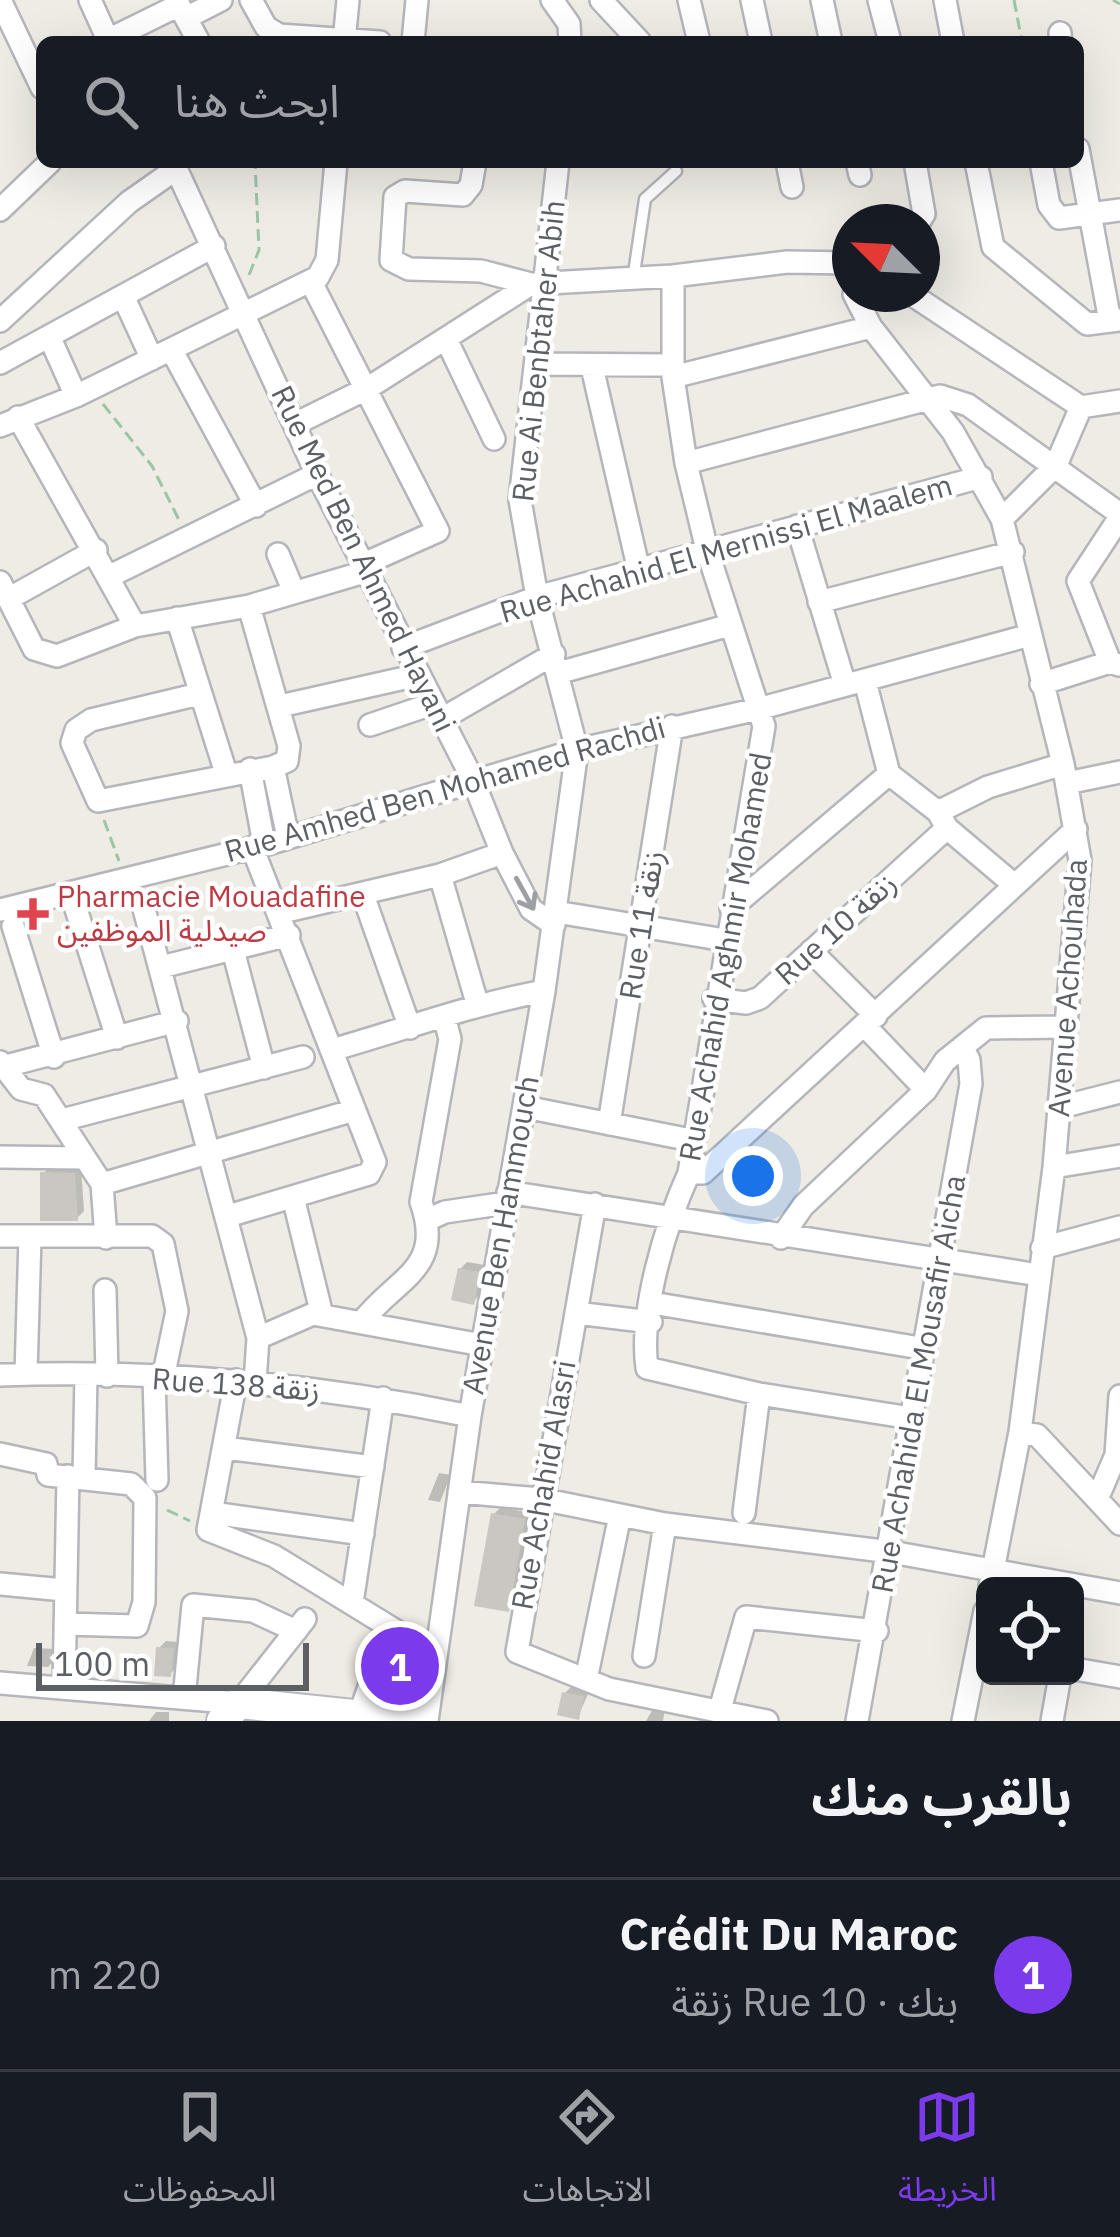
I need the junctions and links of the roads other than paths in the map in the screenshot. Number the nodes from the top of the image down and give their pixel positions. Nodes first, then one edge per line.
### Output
1 (90, 0) edge
2 (221, 0) edge
3 (251, 0) edge
4 (348, 0) edge
5 (417, 0) edge
6 (552, 0) edge
7 (601, 0) edge
8 (688, 0) edge
9 (752, 0) edge
10 (822, 0) edge
11 (879, 0) edge
12 (945, 0) edge
13 (5, 2) edge
14 (180, 8) edge
15 (106, 36) edge
16 (119, 36) edge
17 (196, 36) edge
18 (290, 36) edge
19 (344, 36) edge
20 (414, 36) edge
21 (570, 36) edge
22 (634, 36) edge
23 (697, 36) edge
24 (760, 36) edge
25 (830, 36) edge
26 (888, 36) edge
27 (952, 36) edge
28 (36, 74) edge
29 (44, 168) edge
30 (172, 168) edge
31 (175, 168) edge
32 (335, 168) edge
33 (474, 168) edge
34 (557, 168) edge
35 (788, 168) edge
36 (916, 168) edge
37 (977, 168) edge
38 (1042, 168) edge
39 (1081, 168) edge
40 (676, 171) dead end
41 (0, 174) edge
42 (792, 187) dead end
43 (17, 194) junction
44 (920, 204) edge
45 (0, 210) edge
46 (1120, 210) edge
47 (1088, 214) junction
48 (214, 246) junction
49 (832, 263) edge
50 (674, 276) junction
51 (633, 280) junction
52 (310, 282) junction
53 (538, 283) junction
54 (123, 296) junction
55 (242, 306) junction
56 (864, 312) edge
57 (938, 312) edge
58 (0, 321) edge
59 (1115, 321) edge
60 (871, 326) junction
61 (49, 336) junction
62 (447, 341) junction
63 (162, 355) junction
64 (0, 363) edge
65 (536, 364) junction
66 (592, 367) junction
67 (673, 371) junction
68 (368, 388) junction
69 (84, 391) junction
70 (926, 397) junction
71 (1120, 401) edge
72 (1081, 407) junction
73 (9, 422) edge
74 (295, 424) junction
75 (494, 440) dead end
76 (686, 463) junction
77 (1056, 465) junction
78 (317, 474) junction
79 (981, 477) junction
80 (256, 506) junction
81 (1120, 515) edge
82 (1002, 520) junction
83 (797, 526) junction
84 (96, 550) junction
85 (707, 550) junction
86 (1012, 552) junction
87 (278, 554) dead end
88 (367, 567) junction
89 (639, 571) junction
90 (110, 576) junction
91 (4, 590) edge
92 (294, 592) junction
93 (537, 597) junction
94 (819, 602) junction
95 (249, 607) junction
96 (177, 618) junction
97 (134, 626) junction
98 (730, 626) junction
99 (1030, 635) junction
100 (403, 648) junction
101 (556, 664) junction
102 (1115, 664) edge
103 (418, 675) junction
104 (855, 683) junction
105 (1041, 684) junction
106 (199, 694) junction
107 (280, 706) junction
108 (758, 710) junction
109 (436, 712) junction
110 (370, 725) dead end
111 (672, 726) junction
112 (578, 750) junction
113 (261, 768) junction
114 (1120, 772) edge
115 (226, 773) junction
116 (889, 774) junction
117 (1065, 774) junction
118 (472, 778) junction
119 (943, 820) junction
120 (1076, 829) junction
121 (288, 837) junction
122 (258, 845) junction
123 (502, 853) junction
124 (440, 875) junction
125 (1012, 883) junction
126 (363, 895) junction
127 (731, 908) junction
128 (76, 909) dead end
129 (144, 909) dead end
130 (278, 913) junction
131 (6, 918) edge
132 (555, 918) junction
133 (644, 926) junction
134 (289, 935) junction
135 (725, 940) junction
136 (233, 950) junction
137 (812, 951) junction
138 (161, 968) junction
139 (544, 991) junction
140 (714, 999) junction
141 (477, 1003) junction
142 (445, 1020) junction
143 (177, 1021) junction
144 (871, 1021) junction
145 (1066, 1027) junction
146 (410, 1028) junction
147 (117, 1037) junction
148 (962, 1047) junction
149 (335, 1049) junction
150 (54, 1057) junction
151 (304, 1058) dead end
152 (264, 1068) junction
153 (6, 1077) edge
154 (192, 1086) junction
155 (926, 1090) junction
156 (1120, 1092) edge
157 (525, 1107) junction
158 (1061, 1107) junction
159 (351, 1111) junction
160 (62, 1120) junction
161 (609, 1124) junction
162 (691, 1140) junction
163 (211, 1150) junction
164 (0, 1156) edge
165 (1120, 1156) edge
166 (82, 1158) junction
167 (1054, 1167) junction
168 (688, 1173) junction
169 (102, 1184) junction
170 (292, 1197) junction
171 (507, 1197) junction
172 (595, 1204) junction
173 (670, 1215) junction
174 (228, 1216) junction
175 (428, 1220) junction
176 (1120, 1227) edge
177 (0, 1236) edge
178 (30, 1237) junction
179 (106, 1238) junction
180 (782, 1238) junction
181 (1042, 1248) junction
182 (937, 1262) junction
183 (1039, 1275) junction
184 (105, 1289) dead end
185 (651, 1312) junction
186 (576, 1313) junction
187 (322, 1315) junction
188 (361, 1323) junction
189 (258, 1338) junction
190 (482, 1345) junction
191 (926, 1349) junction
192 (26, 1374) junction
193 (0, 1375) edge
194 (97, 1376) junction
195 (159, 1378) junction
196 (245, 1381) junction
197 (759, 1394) junction
198 (1120, 1396) edge
199 (383, 1398) junction
200 (470, 1416) junction
201 (911, 1418) junction
202 (1020, 1432) junction
203 (225, 1448) junction
204 (1118, 1455) edge
205 (1, 1459) edge
206 (373, 1467) junction
207 (76, 1476) junction
208 (151, 1489) junction
209 (459, 1492) junction
210 (1098, 1497) junction
211 (541, 1499) junction
212 (744, 1514) dead end
213 (620, 1515) junction
214 (210, 1522) junction
215 (665, 1524) junction
216 (1120, 1524) edge
217 (363, 1534) junction
218 (891, 1552) junction
219 (987, 1577) edge
220 (991, 1577) edge
221 (0, 1584) edge
222 (1084, 1588) edge
223 (64, 1590) junction
224 (1120, 1593) edge
225 (352, 1603) junction
226 (65, 1624) junction
227 (877, 1630) junction
228 (418, 1645) dead end
229 (644, 1656) dead end
230 (976, 1658) edge
231 (376, 1667) dead end
232 (1084, 1671) edge
233 (1120, 1677) edge
234 (586, 1680) junction
235 (0, 1683) edge
236 (1058, 1685) edge
237 (64, 1688) junction
238 (184, 1698) junction
239 (231, 1712) edge
240 (360, 1713) junction
241 (719, 1713) junction
242 (411, 1721) edge
243 (427, 1721) edge
244 (767, 1721) edge
245 (857, 1721) edge
246 (964, 1721) edge
247 (1052, 1721) edge

1 - 15 street
2 - 14 street
3 - 18 street
4 - 19 street
5 - 20 street
6 - 21 street
7 - 22 street
8 - 23 street
9 - 24 street
10 - 25 street
11 - 26 street
12 - 27 street
13 - 28 street
14 - 16 street
14 - 17 street
29 - 43 street
30 - 58 street
31 - 48 street, Rue Med Ben Ahmed Hayani
32 - 52 street
33 - 53 street
34 - 53 street, Rue Ai Benbtaher Abih
35 - 42 street
36 - 44 street
37 - 59 street
38 - 47 street
39 - 47 street
40 - 51 lane
41 - 43 street
43 - 45 street
46 - 47 street
47 - 59 street
48 - 54 street
48 - 55 street, Rue Med Ben Ahmed Hayani
49 - 50 street
50 - 51 street
50 - 67 street, Rue Achahid Aghmir Mohamed
51 - 53 street
52 - 55 street
52 - 68 street
53 - 62 street
53 - 65 street, Rue Ai Benbtaher Abih
54 - 61 street
54 - 63 street
55 - 63 street
55 - 74 street, Rue Med Ben Ahmed Hayani
56 - 60 street, Avenue Achouhada
57 - 72 street
60 - 67 street
60 - 70 street, Avenue Achouhada
61 - 64 street
61 - 69 street
62 - 68 street
62 - 75 street
63 - 69 street
63 - 80 street
65 - 66 street
65 - 93 street, Rue Ai Benbtaher Abih
66 - 67 street
66 - 89 street
67 - 76 street, Rue Achahid Aghmir Mohamed
68 - 74 street
68 - 88 street
69 - 73 street
70 - 76 street
70 - 77 street
70 - 79 street, Avenue Achouhada
71 - 72 street
72 - 77 street
73 - 84 street
74 - 78 street, Rue Med Ben Ahmed Hayani
76 - 85 street, Rue Achahid Aghmir Mohamed
77 - 81 street
77 - 82 street
78 - 80 street
78 - 88 street, Rue Med Ben Ahmed Hayani
79 - 82 street, Avenue Achouhada
79 - 83 street, Rue Achahid El Mernissi El Maalem
80 - 90 street
81 - 102 street
82 - 86 street, Avenue Achouhada
83 - 85 street, Rue Achahid El Mernissi El Maalem
83 - 94 street
84 - 90 street
84 - 91 street
85 - 89 street, Rue Achahid El Mernissi El Maalem
85 - 98 street, Rue Achahid Aghmir Mohamed
86 - 94 street
86 - 99 street, Avenue Achouhada
87 - 92 street
88 - 92 street
88 - 100 street, Rue Med Ben Ahmed Hayani
89 - 93 street, Rue Achahid El Mernissi El Maalem
90 - 97 street
91 - 97 street
92 - 95 street
93 - 100 street, Rue Achahid El Mernissi El Maalem
93 - 101 street, Rue Ai Benbtaher Abih
94 - 104 street
95 - 96 street
95 - 107 street
96 - 97 street
96 - 106 street
98 - 101 street
98 - 108 street, Rue Achahid Aghmir Mohamed
99 - 104 street, Rue Amhed Ben Mohamed Rachdi
99 - 105 street, Avenue Achouhada
100 - 103 street, Rue Med Ben Ahmed Hayani
101 - 109 street
101 - 112 street, Rue Ai Benbtaher Abih
102 - 105 street
103 - 107 street
103 - 109 street, Rue Med Ben Ahmed Hayani
104 - 108 street, Rue Amhed Ben Mohamed Rachdi
104 - 116 street
105 - 117 street, Avenue Achouhada
106 - 115 street
106 - 115 street
107 - 113 street
108 - 111 street, Rue Amhed Ben Mohamed Rachdi
108 - 127 street, Rue Achahid Aghmir Mohamed
109 - 110 street
109 - 118 street, Rue Med Ben Ahmed Hayani
111 - 112 street, Rue Amhed Ben Mohamed Rachdi
111 - 133 street, Rue 11 زنقة
112 - 118 street, Rue Amhed Ben Mohamed Rachdi
112 - 132 street, Avenue Ben Hammouch
113 - 115 street
113 - 121 street
113 - 122 street
114 - 117 street, Rue 10 زنقة
116 - 119 street
116 - 127 street
117 - 119 street, Rue 10 زنقة
117 - 120 street, Avenue Achouhada
118 - 121 street, Rue Amhed Ben Mohamed Rachdi
118 - 123 street, Rue Med Ben Ahmed Hayani
119 - 125 street
119 - 137 street, Rue 10 زنقة
120 - 125 street
120 - 145 street, Avenue Achouhada
121 - 122 street, Rue Amhed Ben Mohamed Rachdi
122 - 130 street
122 - 131 street, Rue Amhed Ben Mohamed Rachdi
123 - 124 street
123 -> 132 street, Rue Med Ben Ahmed Hayani
124 - 126 street
124 - 141 street
125 - 144 street
126 - 130 street
126 - 146 street
127 - 135 street, Rue Achahid Aghmir Mohamed
128 - 147 street
129 - 138 street
130 - 134 street
131 - 150 street
132 - 133 street
132 - 139 street, Avenue Ben Hammouch
133 - 135 street
133 - 161 street, Rue 11 زنقة
134 - 136 street
134 - 149 street
135 - 140 street, Rue Achahid Aghmir Mohamed
136 - 138 street
136 - 152 street
137 - 140 street, Rue 10 زنقة
137 - 144 street
138 - 143 street
139 - 141 street
139 - 157 street, Avenue Ben Hammouch
140 - 162 street, Rue Achahid Aghmir Mohamed
141 - 142 street
142 - 146 street
142 - 175 street
143 - 147 street
143 - 154 street
144 - 155 street
144 - 168 street
145 - 148 street
145 - 158 street, Avenue Achouhada
146 - 149 street
147 - 150 street
148 - 155 street
148 - 182 street, Rue Achahida El Mousafir Aicha
149 - 159 street
150 - 153 street
151 - 152 street
152 - 154 street
153 - 160 street
154 - 160 street
154 - 163 street
155 - 180 street
156 - 158 street
157 - 161 street
157 - 171 street, Avenue Ben Hammouch
158 - 167 street, Avenue Achouhada
159 - 163 street
159 - 170 street
160 - 166 street
161 - 162 street
162 - 168 street, Rue Achahid Aghmir Mohamed
163 - 169 street
163 - 174 street
164 - 166 street
165 - 167 street
166 - 169 street
167 - 181 street, Avenue Achouhada
168 - 173 street, Rue Achahid Aghmir Mohamed
169 - 179 street
170 - 174 street
170 - 187 street
171 - 172 street
171 - 175 street
171 - 190 street, Avenue Ben Hammouch
172 - 173 street
172 - 186 street, Rue Achahid Alasri
173 - 180 street
173 - 185 street, Rue Achahid Aghmir Mohamed
174 - 189 street
175 - 188 street
176 - 181 street
177 - 178 street
178 - 179 street
178 - 192 street
179 - 195 street
180 - 182 street
181 - 183 street, Avenue Achouhada
182 - 183 street
182 - 191 street, Rue Achahida El Mousafir Aicha
183 - 202 street, Avenue Achouhada
184 - 194 street
185 - 186 street
185 - 191 street
185 - 197 street, Rue Achahid Aghmir Mohamed
186 - 211 street, Rue Achahid Alasri
187 - 188 street
187 - 189 street
188 - 190 street
189 - 196 street
190 - 200 street, Avenue Ben Hammouch
191 - 201 street, Rue Achahida El Mousafir Aicha
192 - 193 street, Rue 138 زنقة
192 - 194 street, Rue 138 زنقة
194 - 195 street, Rue 138 زنقة
194 - 207 street
195 - 196 street, Rue 138 زنقة
195 - 208 street
196 - 199 street, Rue 138 زنقة
196 - 203 street
197 - 201 street
197 - 212 street
198 - 204 street
199 - 200 street, Rue 138 زنقة
199 - 206 street
200 - 209 street, Avenue Ben Hammouch
201 - 218 street, Rue Achahida El Mousafir Aicha
202 - 210 street
202 - 220 street, Avenue Achouhada
203 - 206 street
203 - 214 street
204 - 210 street
205 - 207 street
206 - 217 street
207 - 208 street
207 - 223 street
208 - 226 street
209 - 211 street
209 - 243 street, Avenue Ben Hammouch
210 - 216 street
211 - 213 street
211 - 234 street, Rue Achahid Alasri
213 - 215 street
213 - 234 street
214 - 217 street
214 - 225 street
215 - 218 street
215 - 229 street
217 - 225 street
218 - 219 street
218 - 227 street, Rue Achahida El Mousafir Aicha
221 - 223 street
222 - 224 street
223 - 226 street
225 - 228 street
226 - 237 street
227 - 241 street
227 - 245 street, Rue Achahida El Mousafir Aicha
230 - 246 street
231 - 240 street
232 - 233 street
234 - 241 street, Rue Achahid Alasri
235 - 237 street
236 - 247 street
237 - 238 street
238 - 239 street
238 - 239 street
239 - 240 street
240 - 242 street
241 - 244 street, Rue Achahid Alasri

